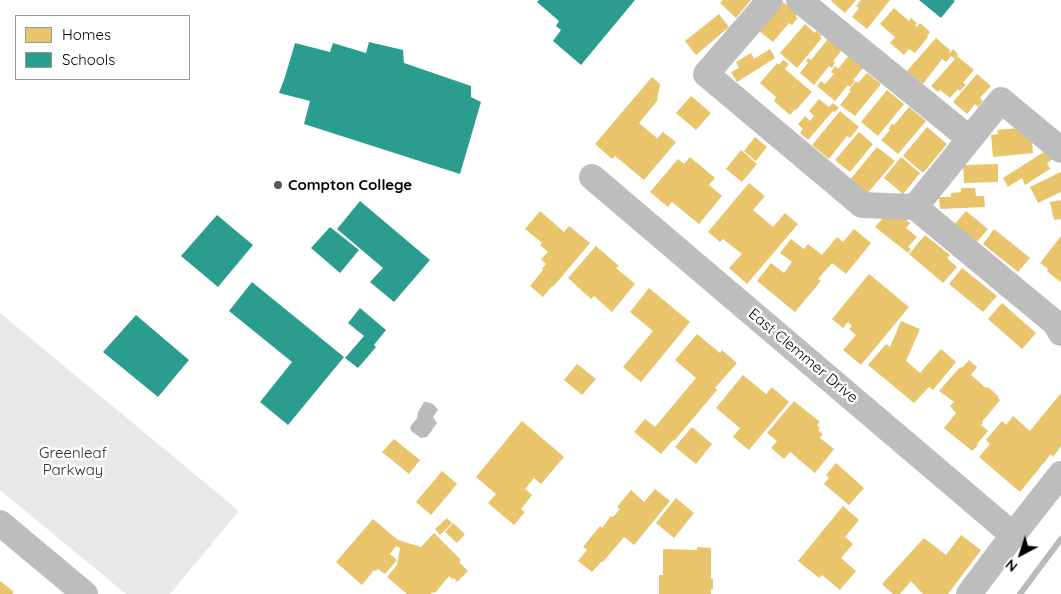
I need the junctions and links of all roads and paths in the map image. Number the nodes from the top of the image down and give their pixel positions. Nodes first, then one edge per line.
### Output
1 (770, 0) edge
2 (799, 0) edge
3 (970, 139) junction
4 (1061, 150) edge
5 (592, 177) dead end
6 (915, 207) junction
7 (1061, 334) edge
8 (1061, 474) edge
9 (0, 523) edge
10 (1013, 535) junction
11 (85, 594) edge
12 (969, 594) edge

1 - 6 street
2 - 3 street
3 - 4 street
3 - 6 street
5 - 10 street, East Clemmer Drive
6 - 7 street
8 - 10 street
9 - 11 street
10 - 12 street

